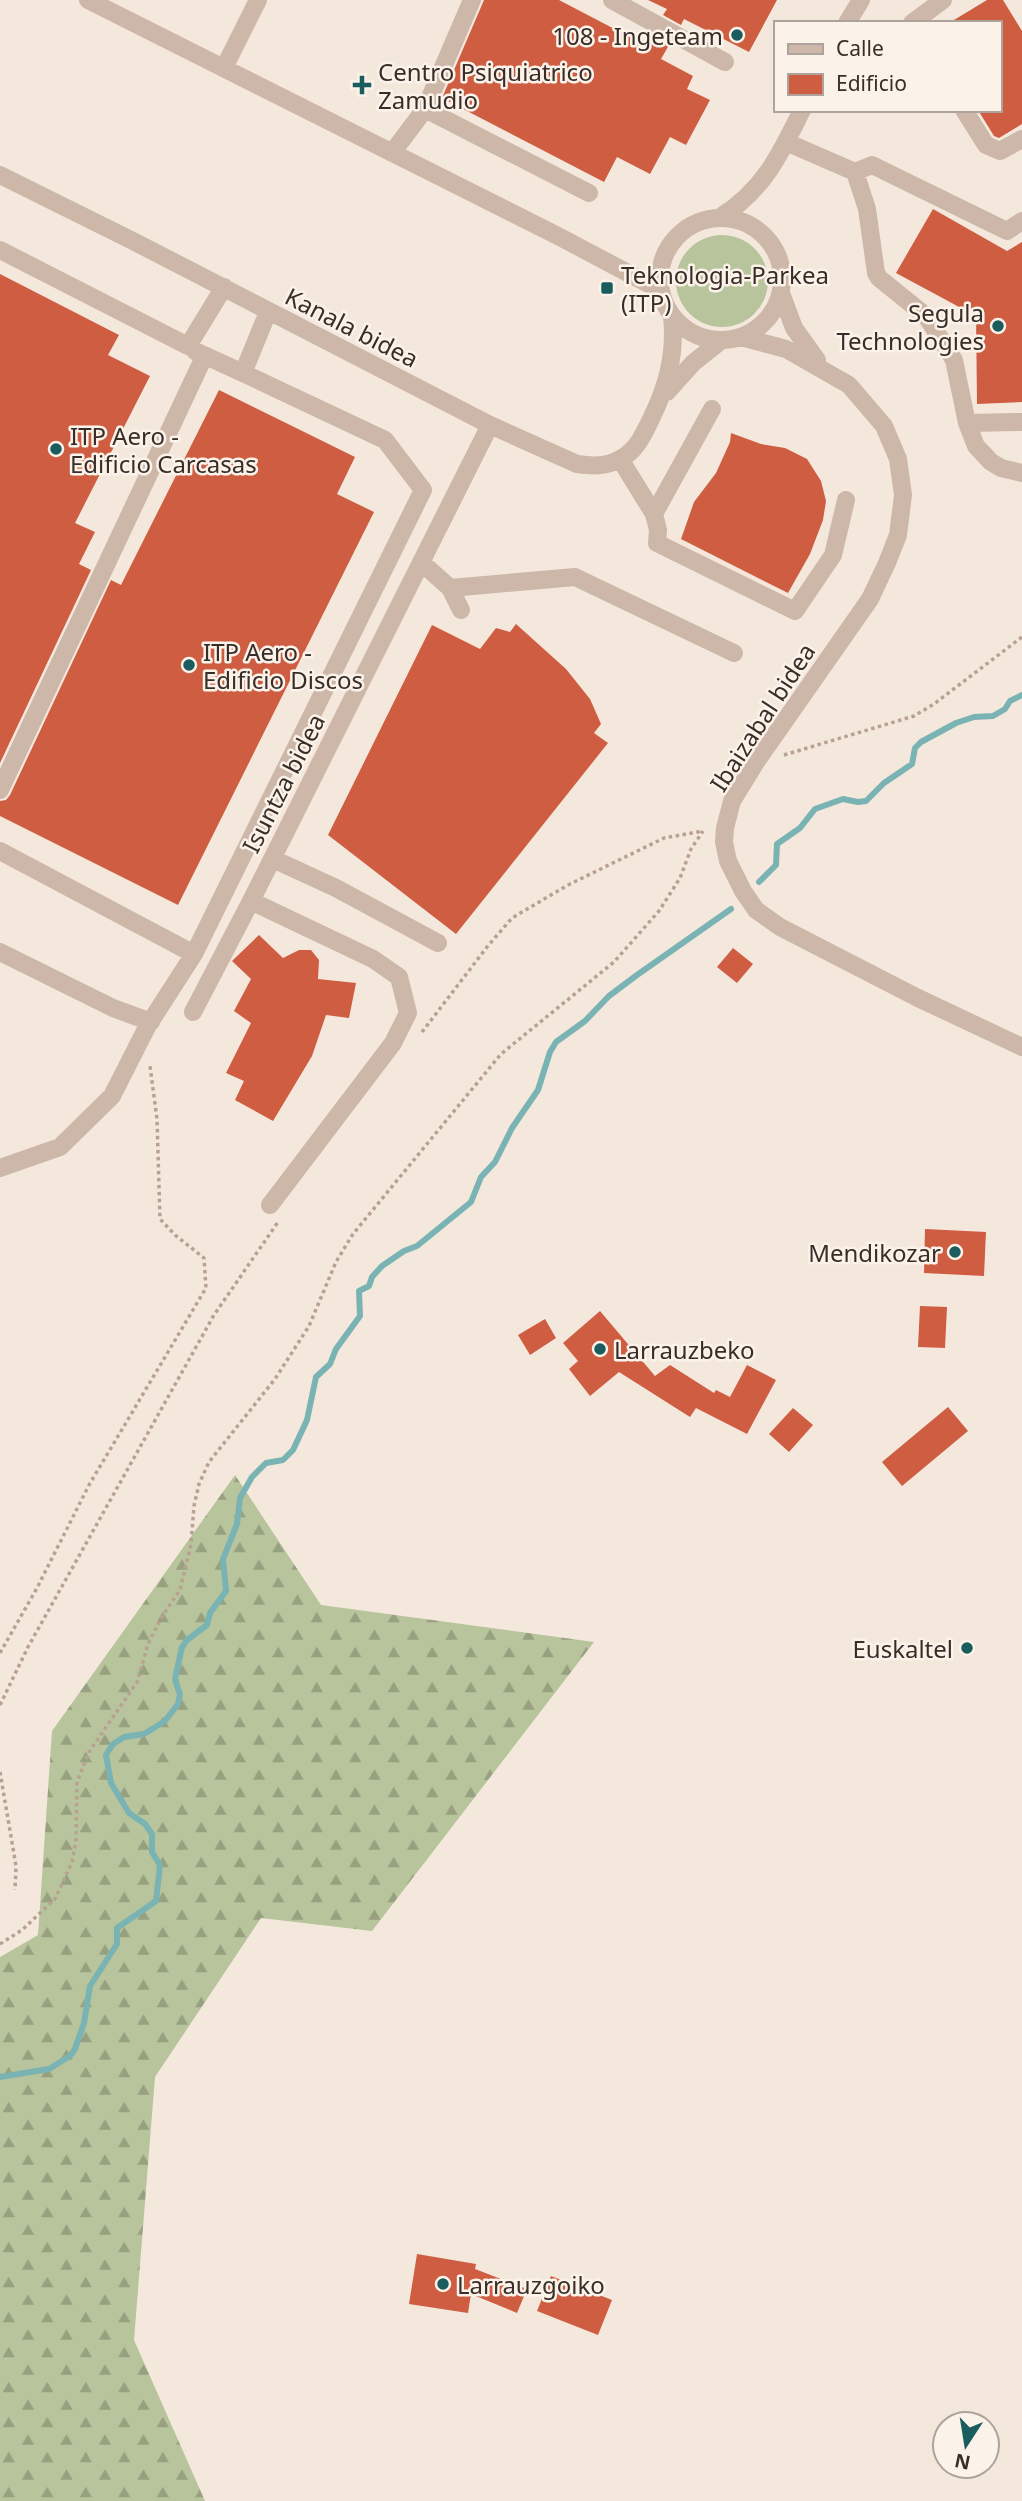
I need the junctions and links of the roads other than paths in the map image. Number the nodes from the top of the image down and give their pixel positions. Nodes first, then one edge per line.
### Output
1 (88, 0) edge
2 (258, 0) edge
3 (472, 0) edge
4 (612, 0) edge
5 (861, 0) edge
6 (943, 0) edge
7 (848, 21) edge
8 (915, 21) edge
9 (725, 62) dead end
10 (224, 68) junction
11 (425, 109) junction
12 (801, 112) edge
13 (965, 112) edge
14 (1022, 139) edge
15 (786, 142) junction
16 (392, 153) junction
17 (855, 172) junction
18 (0, 175) edge
19 (589, 193) dead end
20 (719, 218) junction
21 (1022, 220) edge
22 (0, 250) edge
23 (224, 287) junction
24 (660, 290) junction
25 (781, 293) junction
26 (268, 312) junction
27 (672, 316) junction
28 (741, 337) junction
29 (722, 340) junction
30 (188, 346) junction
31 (204, 357) junction
32 (828, 371) junction
33 (243, 373) junction
34 (662, 397) junction
35 (712, 409) dead end
36 (1022, 422) edge
37 (967, 423) junction
38 (490, 425) junction
39 (620, 459) junction
40 (1022, 473) edge
41 (846, 500) dead end
42 (654, 514) junction
43 (422, 563) junction
44 (450, 588) junction
45 (461, 610) dead end
46 (734, 653) dead end
47 (0, 790) edge
48 (0, 851) edge
49 (273, 859) junction
50 (251, 901) junction
51 (438, 943) dead end
52 (0, 952) edge
53 (194, 954) junction
54 (193, 1012) dead end
55 (151, 1022) junction
56 (1022, 1047) edge
57 (0, 1168) edge
58 (270, 1205) dead end

1 - 10 street
2 - 10 street
3 - 11 street
4 - 9 street
5 - 7 street
6 - 8 street
10 - 16 street
11 - 16 street
11 - 19 street
12 - 15 street
13 - 14 street
15 - 17 street
15 - 20 street
16 - 24 street
17 - 21 street
17 - 37 street
18 - 23 street, Kanala bidea
20 - 24 street
20 - 25 street
22 - 30 street
23 - 26 street, Kanala bidea
23 - 30 street
24 - 27 street
25 - 28 street
25 - 32 street, Ibaizabal bidea
26 - 33 street
26 - 38 street, Kanala bidea
27 - 29 street
27 - 34 street
28 - 29 street
28 - 32 street, Ibaizabal bidea
29 - 34 street
30 - 31 street
31 - 33 street
31 - 47 street
32 - 56 street, Ibaizabal bidea
33 - 53 street
34 - 39 street
35 - 42 street
36 - 37 street
37 - 40 street
38 - 39 street, Kanala bidea
38 - 43 street, Isuntza bidea
39 - 42 street
41 - 42 street
43 - 44 street
43 - 49 street, Isuntza bidea
44 - 45 street
44 - 46 street
48 - 53 street
49 - 50 street, Isuntza bidea
49 - 51 street
50 - 54 street, Isuntza bidea
50 - 58 street
52 - 55 street
53 - 55 street
55 - 57 street

